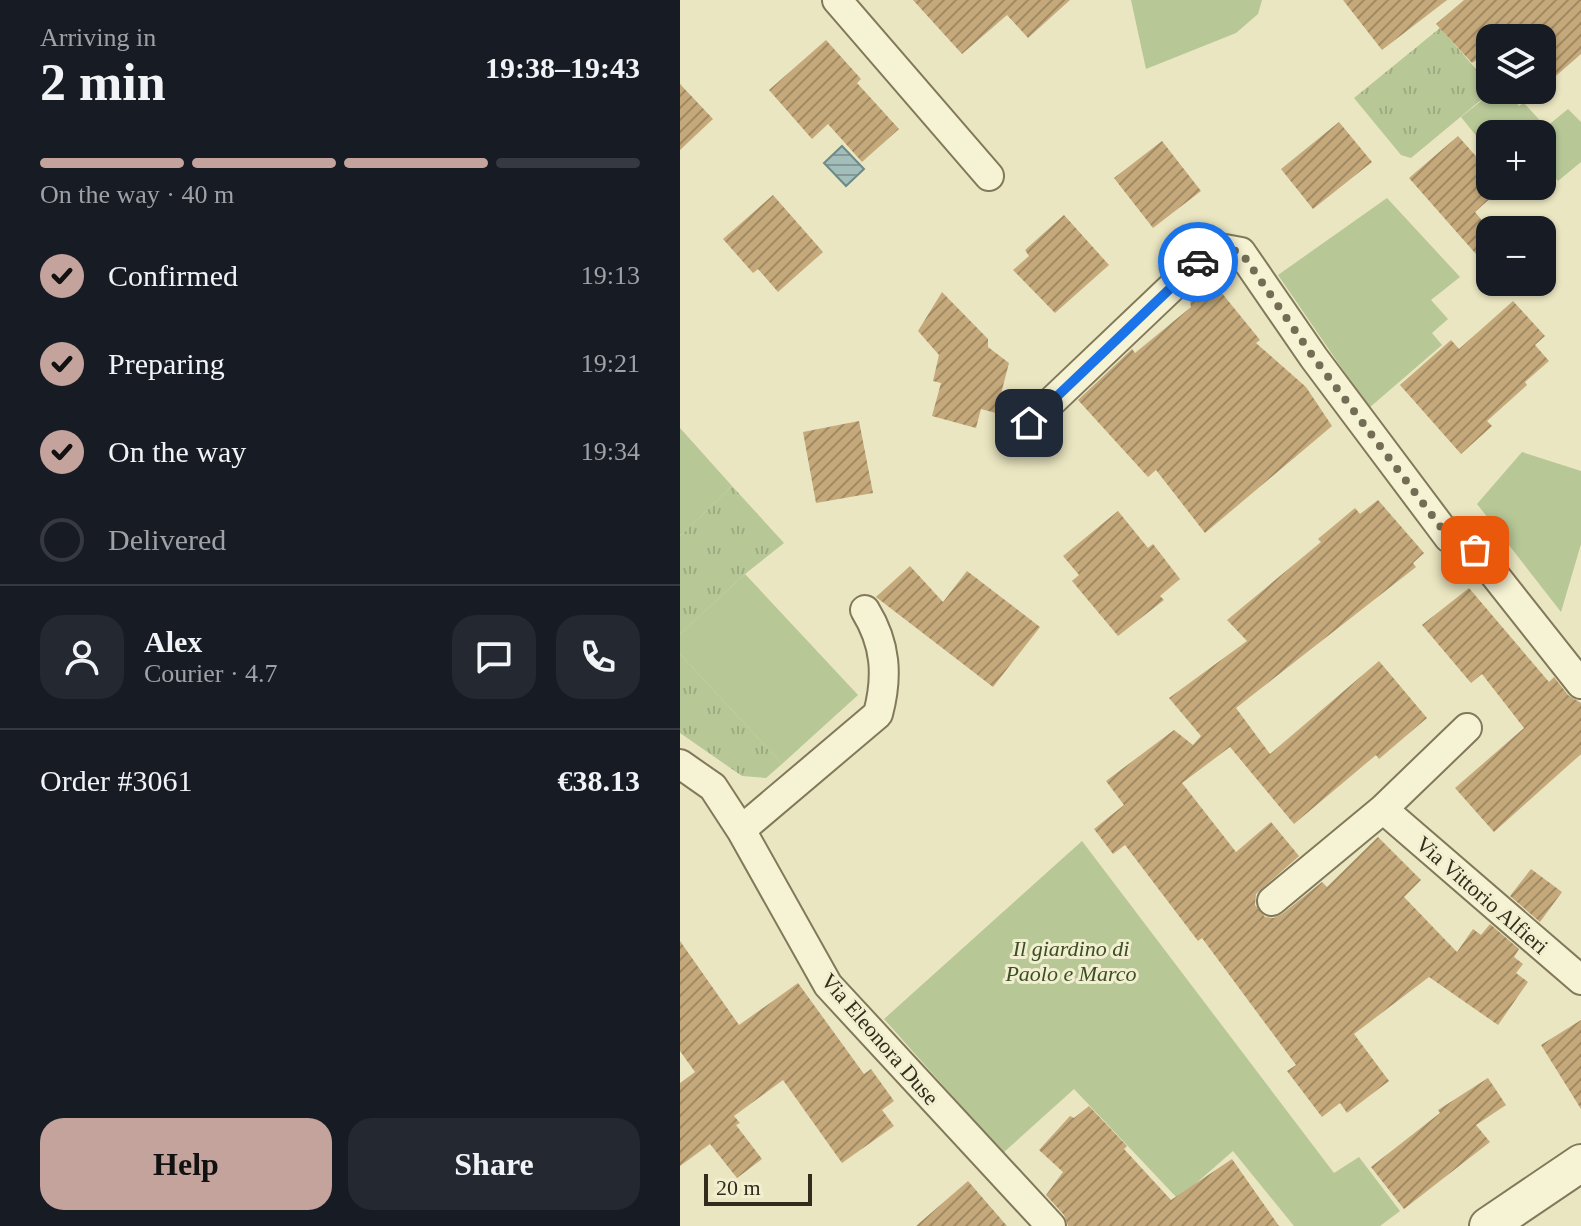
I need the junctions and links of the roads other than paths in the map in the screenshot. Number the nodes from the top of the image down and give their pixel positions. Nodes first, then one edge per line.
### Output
1 (837, 0) edge
2 (989, 176) dead end
3 (1029, 423) dead end
4 (865, 610) dead end
5 (1581, 684) edge
6 (1467, 728) dead end
7 (680, 764) edge
8 (1383, 809) junction
9 (741, 830) junction
10 (1272, 901) dead end
11 (1581, 980) edge
12 (1581, 1163) edge
13 (1497, 1223) edge
14 (1051, 1226) edge

1 - 2 street
3 - 5 street
4 - 9 street
6 - 8 street
7 - 9 street, Via Eleonora Duse
8 - 10 street
8 - 11 street, Via Vittorio Alfieri
9 - 14 street, Via Eleonora Duse
12 - 13 street

